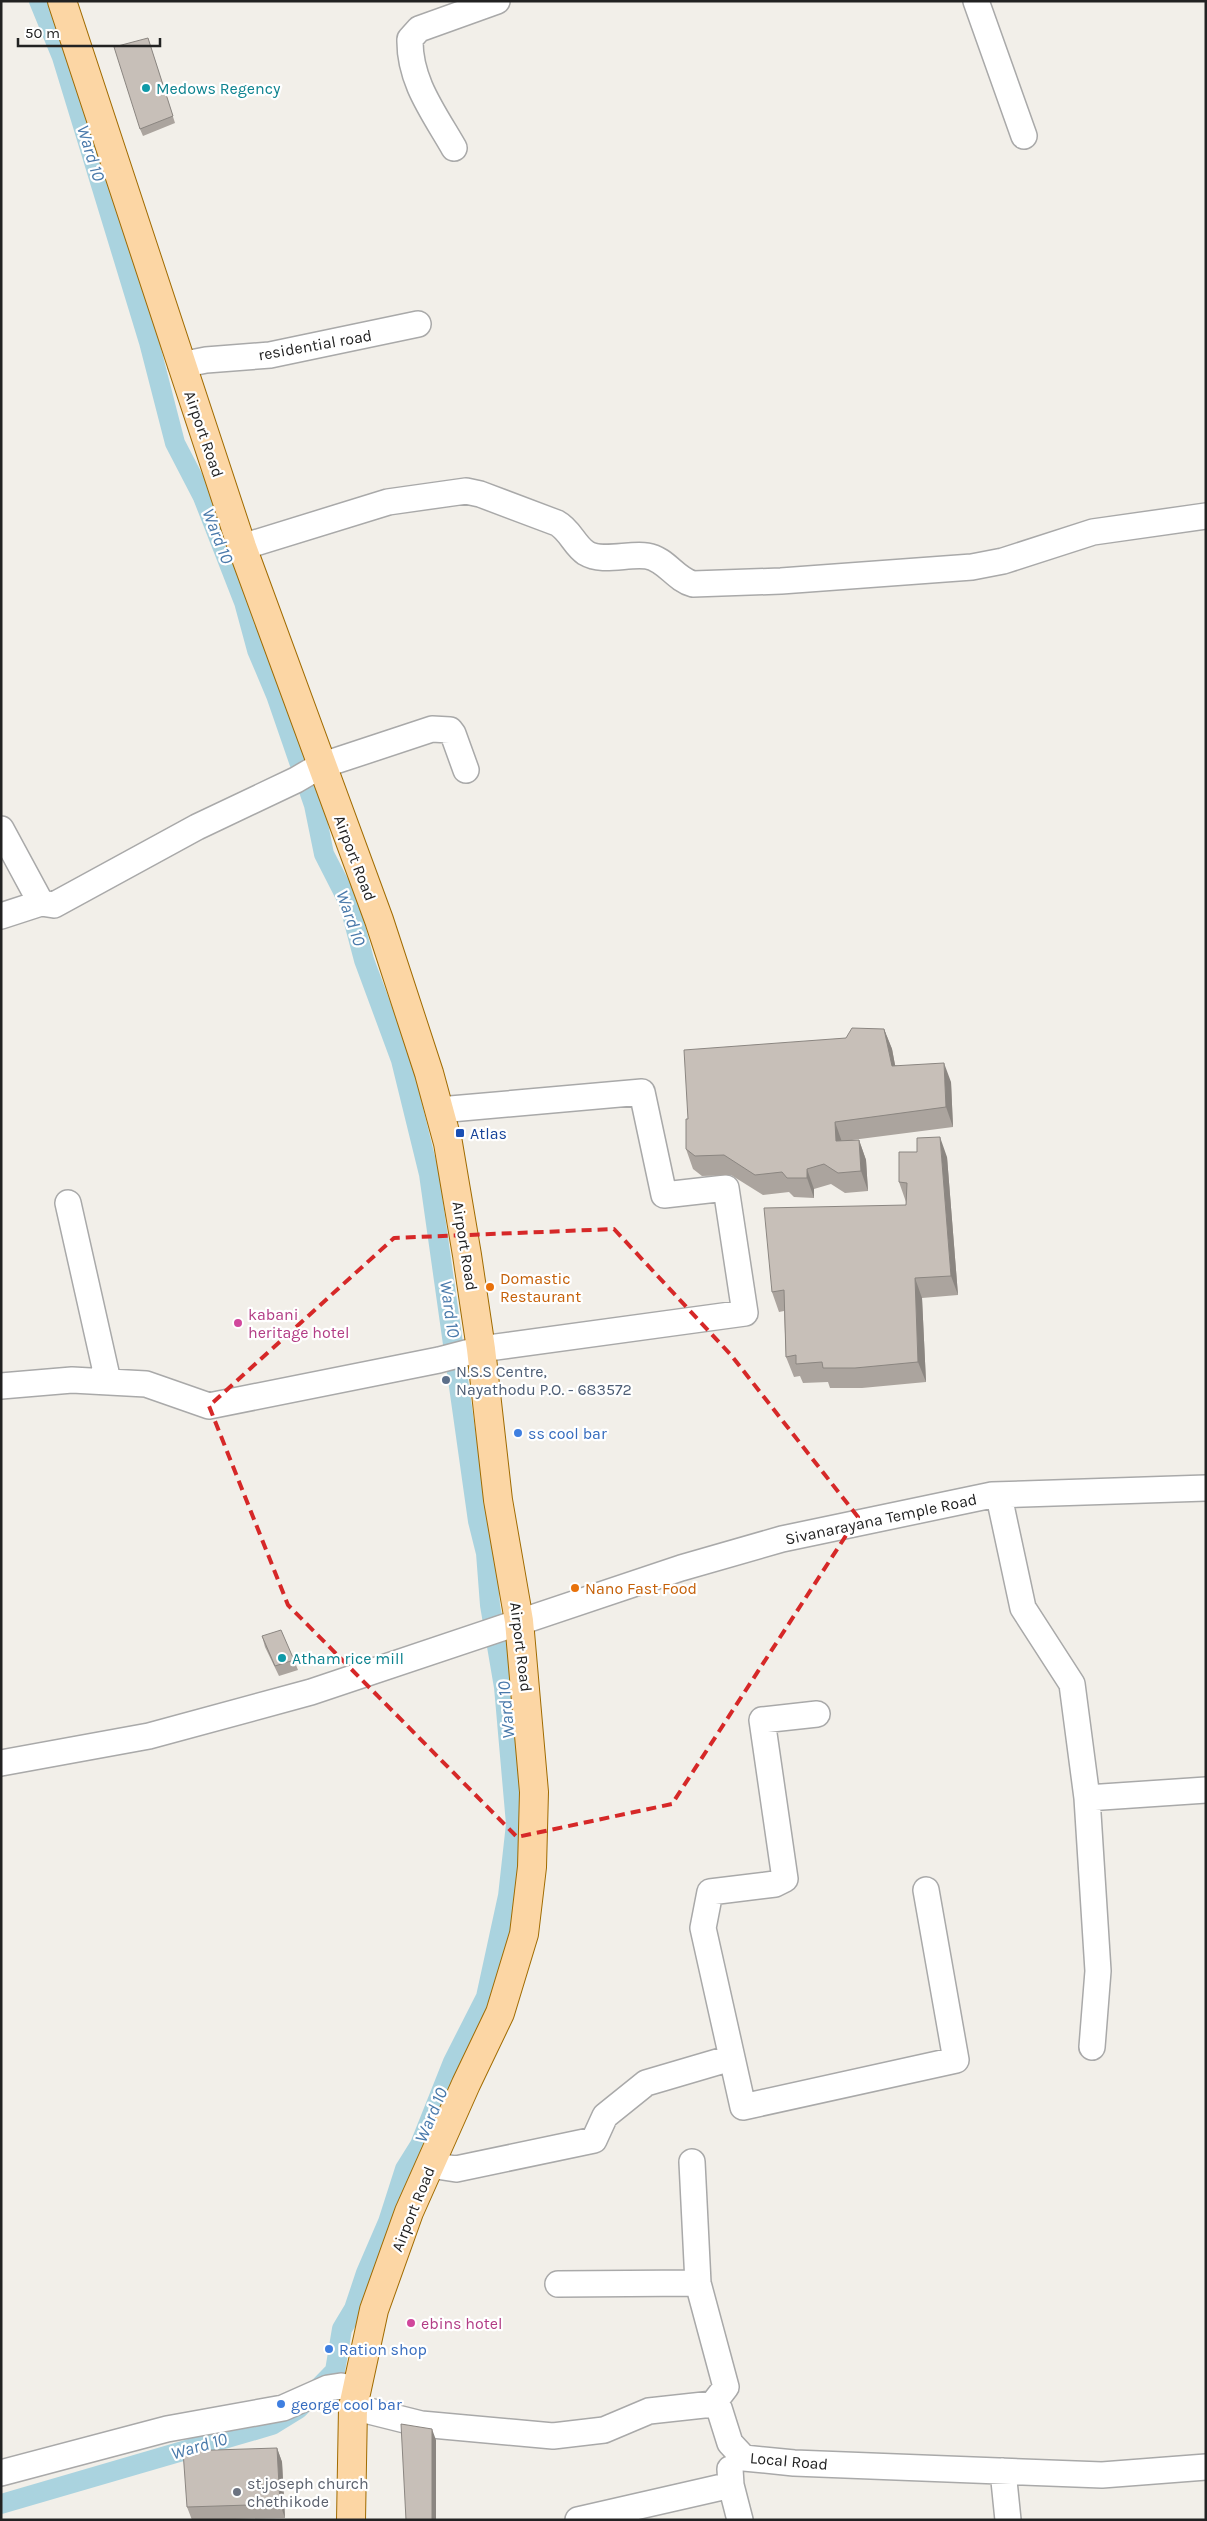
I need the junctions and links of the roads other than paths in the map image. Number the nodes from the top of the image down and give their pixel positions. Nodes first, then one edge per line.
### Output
1 (62, 1) edge
2 (497, 1) edge
3 (976, 1) edge
4 (1024, 136) dead end
5 (454, 148) dead end
6 (418, 324) dead end
7 (181, 365) junction
8 (1206, 516) edge
9 (242, 547) junction
10 (320, 766) junction
11 (466, 770) dead end
12 (1, 829) edge
13 (40, 903) junction
14 (1, 916) edge
15 (439, 1110) junction
16 (68, 1203) dead end
17 (477, 1350) junction
18 (108, 1382) junction
19 (1, 1386) edge
20 (1206, 1488) edge
21 (992, 1495) junction
22 (504, 1627) junction
23 (817, 1714) dead end
24 (1, 1763) edge
25 (1206, 1790) edge
26 (1087, 1798) junction
27 (926, 1890) dead end
28 (1092, 2047) dead end
29 (732, 2058) junction
30 (692, 2162) dead end
31 (430, 2164) junction
32 (698, 2283) junction
33 (558, 2284) dead end
34 (355, 2398) junction
35 (713, 2404) junction
36 (730, 2443) junction
37 (1206, 2467) edge
38 (1003, 2471) junction
39 (1, 2473) edge
40 (731, 2485) junction
41 (351, 2520) edge
42 (578, 2520) edge
43 (740, 2520) edge
44 (1008, 2520) edge

1 - 7 main road, Airport Road
2 - 5 street
3 - 4 street
6 - 7 street, residential road
7 - 9 main road, Airport Road
8 - 9 street
9 - 10 main road, Airport Road
10 - 11 street
10 - 13 street
10 - 15 main road, Airport Road
12 - 13 street
13 - 14 street
15 - 17 main road, Airport Road
15 - 17 street
16 - 18 street
17 - 18 street
17 - 22 main road, Airport Road
18 - 19 street
20 - 21 street
21 - 22 street, Sivanarayana Temple Road
21 - 26 street, Sivanarayana Temple Road
22 - 24 street, Sivanarayana Temple Road
22 - 31 main road, Airport Road
23 - 29 street
25 - 26 street
26 - 28 street, Sivanarayana Temple Road
27 - 29 street
29 - 31 street
30 - 32 street
31 - 34 main road, Airport Road
32 - 33 street
32 - 35 street
34 - 35 street
34 - 39 street
34 - 41 main road, Airport Road
35 - 36 street, Local Road
36 - 38 street, Local Road
36 - 40 street
37 - 38 street, Local Road
38 - 44 street
40 - 42 street
40 - 43 street

